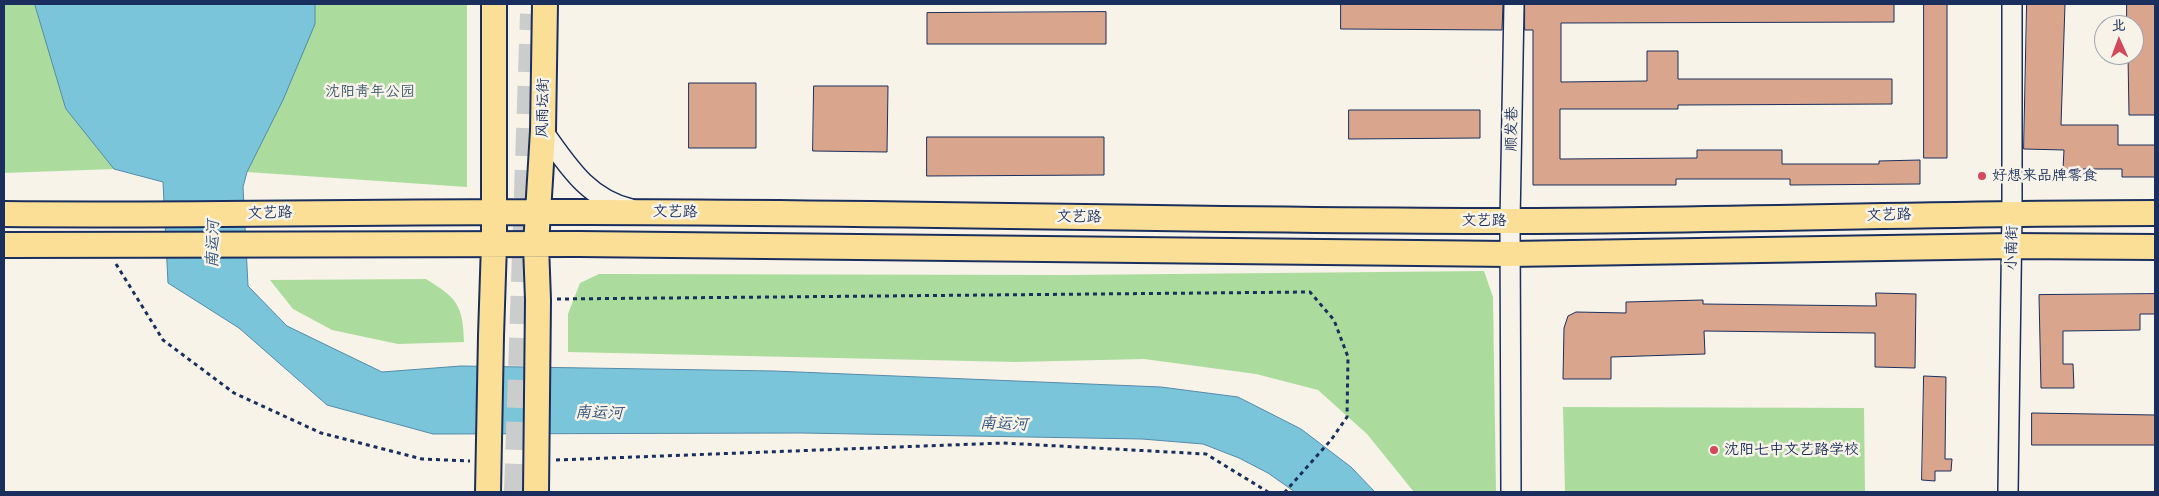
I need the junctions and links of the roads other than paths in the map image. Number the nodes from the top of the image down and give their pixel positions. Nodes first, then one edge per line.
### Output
1 (494, 4) edge
2 (545, 4) edge
3 (1514, 4) edge
4 (2012, 4) edge
5 (543, 131) junction
6 (494, 211) junction
7 (644, 212) junction
8 (537, 213) junction
9 (2012, 213) junction
10 (4, 214) edge
11 (2155, 214) edge
12 (1510, 221) junction
13 (494, 244) junction
14 (4, 245) edge
15 (536, 245) junction
16 (2012, 246) junction
17 (2155, 246) edge
18 (1510, 254) junction
19 (488, 492) edge
20 (536, 492) edge
21 (1510, 492) edge
22 (2008, 492) edge

1 - 6 main road
2 - 5 main road, 风雨坛街
3 - 12 street, 顺发巷
4 - 9 street, 小南街
5 - 7 street
5 - 8 main road, 风雨坛街
6 - 8 main road, 文艺路
6 - 10 main road, 文艺路
6 - 13 main road
7 - 8 main road, 文艺路
7 - 12 main road, 文艺路
8 - 15 main road, 风雨坛街
9 - 11 main road, 文艺路
9 - 12 main road, 文艺路
9 - 16 street, 小南街
12 - 18 street, 顺发巷
13 - 14 main road, 文艺路
13 - 15 main road, 文艺路
13 - 19 main road
15 - 18 main road, 文艺路
15 - 20 main road, 风雨坛街
16 - 17 main road, 文艺路
16 - 18 main road, 文艺路
16 - 22 street, 小南街
18 - 21 street, 顺发巷

